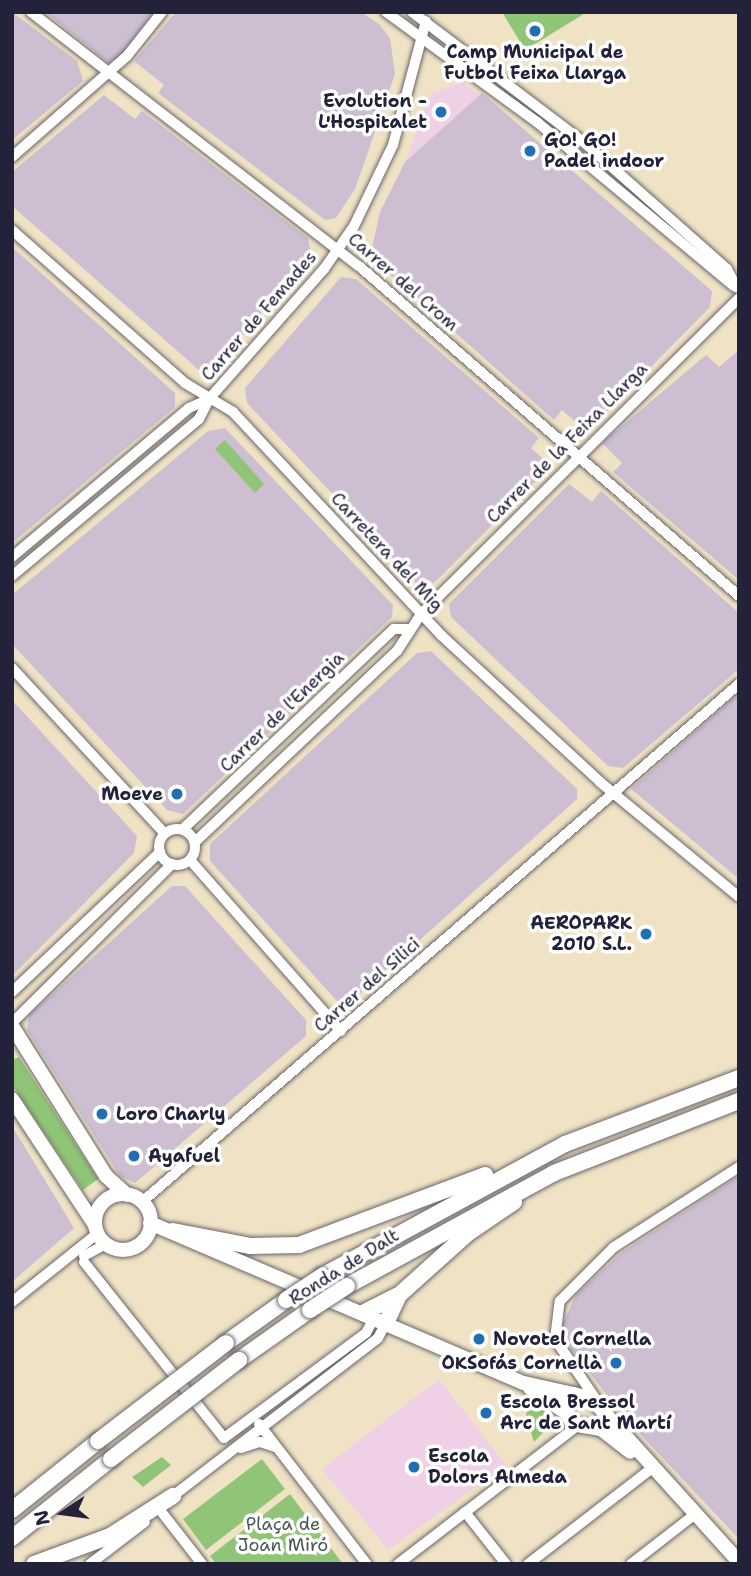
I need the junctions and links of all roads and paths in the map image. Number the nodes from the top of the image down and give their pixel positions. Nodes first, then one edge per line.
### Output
1 (31, 12) edge
2 (162, 12) edge
3 (386, 12) edge
4 (412, 12) edge
5 (426, 21) junction
6 (419, 35) junction
7 (110, 72) junction
8 (12, 157) edge
9 (12, 230) edge
10 (339, 250) junction
11 (736, 288) edge
12 (739, 298) edge
13 (209, 399) junction
14 (578, 457) junction
15 (12, 557) edge
16 (12, 576) edge
17 (739, 596) edge
18 (421, 614) junction
19 (408, 629) junction
20 (12, 668) edge
21 (739, 684) edge
22 (615, 793) junction
23 (183, 829) junction
24 (164, 833) junction
25 (195, 842) junction
26 (160, 852) junction
27 (190, 860) junction
28 (172, 864) junction
29 (739, 897) edge
30 (12, 992) edge
31 (12, 1015) edge
32 (13, 1025) edge
33 (341, 1031) junction
34 (739, 1077) edge
35 (12, 1099) edge
36 (739, 1101) edge
37 (660, 1128) junction
38 (565, 1144) junction
39 (739, 1167) edge
40 (127, 1195) junction
41 (142, 1202) junction
42 (150, 1223) junction
43 (173, 1231) junction
44 (100, 1234) junction
45 (65, 1262) junction
46 (85, 1262) junction
47 (399, 1295) junction
48 (12, 1302) edge
49 (374, 1318) junction
50 (571, 1366) junction
51 (524, 1383) junction
52 (570, 1394) junction
53 (601, 1408) junction
54 (565, 1412) junction
55 (259, 1423) junction
56 (577, 1426) junction
57 (595, 1426) junction
58 (224, 1438) junction
59 (277, 1448) junction
60 (229, 1452) junction
61 (217, 1461) junction
62 (651, 1469) junction
63 (173, 1496) junction
64 (12, 1510) edge
65 (160, 1510) junction
66 (466, 1512) junction
67 (694, 1515) junction
68 (12, 1538) edge
69 (739, 1562) edge
70 (34, 1564) edge
71 (90, 1564) edge
72 (202, 1564) edge
73 (367, 1564) edge
74 (398, 1564) edge
75 (506, 1564) edge
76 (528, 1564) edge
77 (631, 1564) edge

1 - 7 street, Carrer del Crom
2 - 7 street
3 - 6 street
4 - 5 street
5 - 6 street, Carrer de Femades
5 - 11 street
6 - 10 street, Carrer de Femades
6 - 11 street
7 - 8 street
7 - 10 street, Carrer del Crom
9 - 13 street, Carretera del Mig
10 - 13 street, Carrer de Femades
10 - 14 street, Carrer del Crom
12 - 14 street, Carrer de la Feixa Llarga
13 - 15 street, Carrer de Femades
13 - 16 street
13 - 18 street, Carretera del Mig
14 - 17 street, Carrer del Crom
14 - 18 street, Carrer de la Feixa Llarga
18 - 19 street, Carrer de l'Energia
18 - 22 street, Carretera del Mig
19 - 23 street, Carrer de l'Energia
19 - 25 street, Carrer de l'Energia
20 - 24 street
21 - 22 street, Carrer del Silici
22 - 29 street, Carretera del Mig
22 - 33 street, Carrer del Silici
23 - 24 street
23 - 25 street
24 - 26 street
25 - 27 street
26 - 28 street
26 - 30 street
27 - 28 street
27 - 33 street
28 - 32 street
31 - 32 main road
32 - 40 main road
33 - 41 street, Carrer del Silici
34 - 38 highway, Ronda de Dalt
35 - 44 main road
36 - 37 highway, Ronda de Dalt
37 - 47 highway
37 - 68 highway, Ronda de Dalt, bridge
38 - 43 highway
38 - 64 highway, Ronda de Dalt, bridge
39 - 50 street
40 - 41 main road
40 - 44 main road
41 - 42 main road
42 - 43 main road
42 - 44 main road
43 - 49 main road
44 - 45 street
44 - 46 street
45 - 46 street
45 - 48 street
46 - 58 street
47 - 49 highway
47 - 49 highway
49 - 51 main road
49 - 55 street
50 - 52 street
50 - 53 street
51 - 52 main road
51 - 54 main road
52 - 53 main road
52 - 54 main road
53 - 57 main road
53 - 62 main road
54 - 56 main road
55 - 58 street
55 - 59 street
55 - 60 street
56 - 57 main road
56 - 66 street
57 - 62 main road
58 - 61 street
59 - 60 street
59 - 73 street
60 - 61 street
61 - 63 street
62 - 67 main road
62 - 76 street
63 - 65 street
63 - 70 highway
65 - 71 street
65 - 72 street
66 - 74 street
66 - 75 street
67 - 69 main road
67 - 77 street

